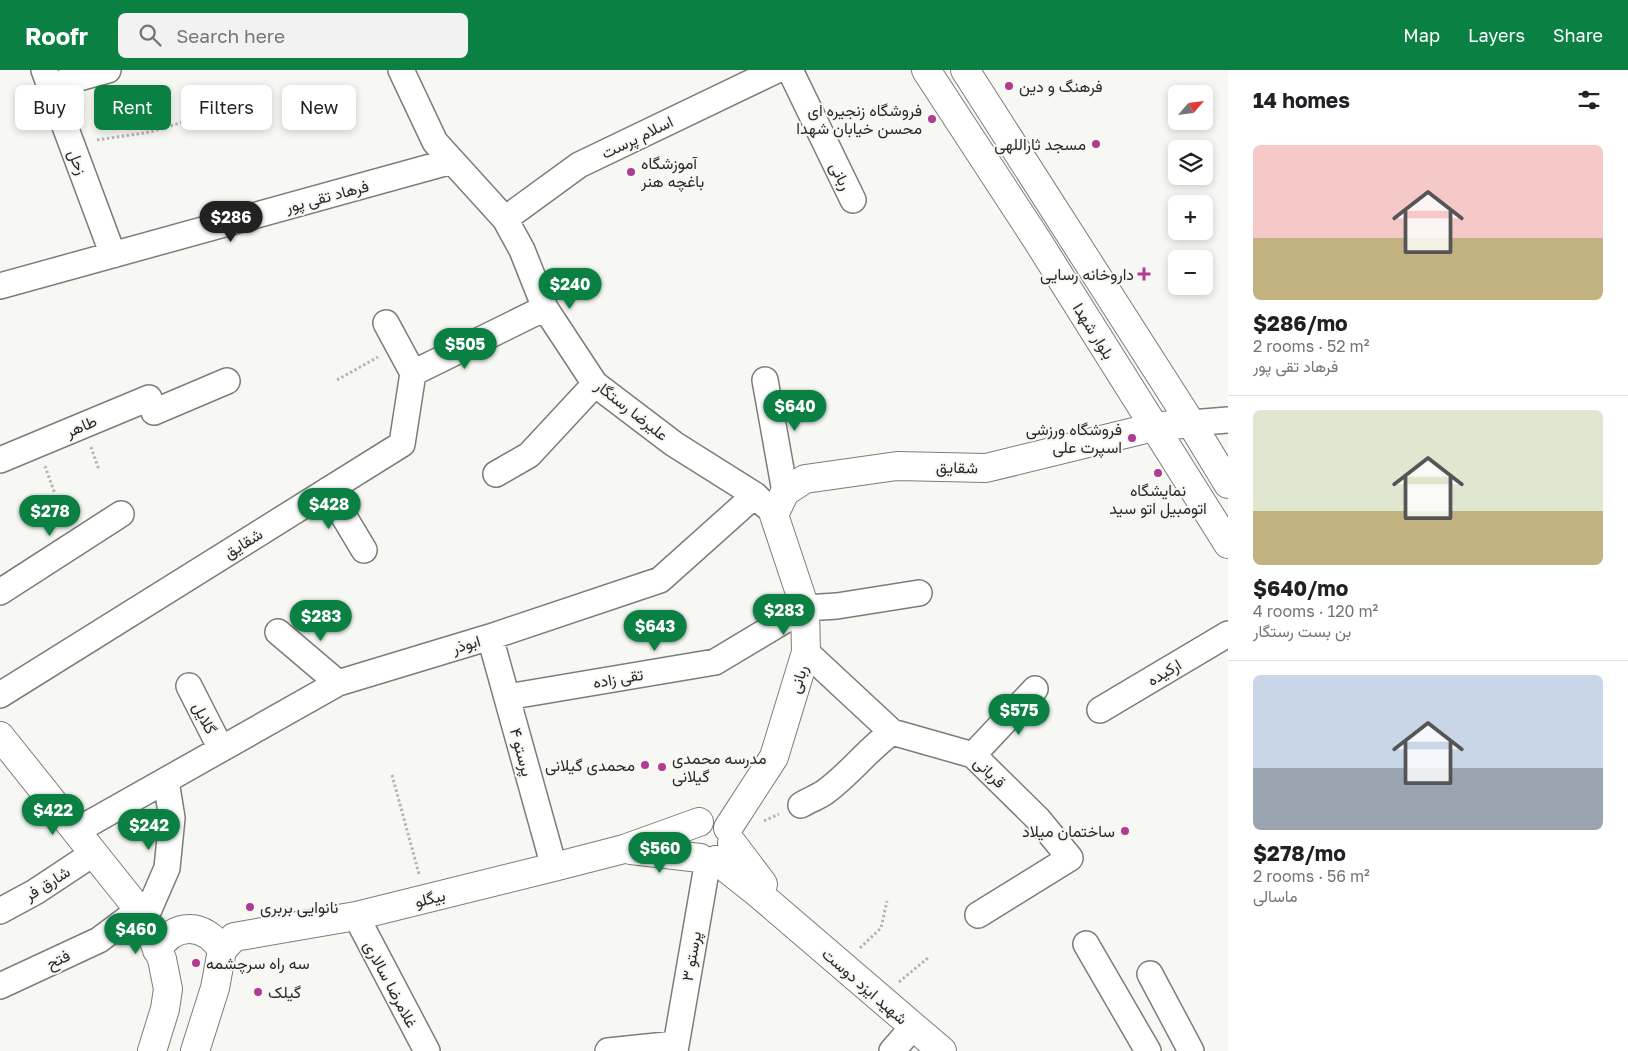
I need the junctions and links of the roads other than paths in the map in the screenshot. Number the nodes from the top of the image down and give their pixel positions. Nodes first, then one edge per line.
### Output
1 (108, 70) edge
2 (401, 70) edge
3 (777, 70) edge
4 (790, 70) edge
5 (926, 70) edge
6 (965, 70) edge
7 (47, 78) edge
8 (452, 161) junction
9 (853, 200) dead end
10 (505, 219) junction
11 (113, 255) junction
12 (0, 286) edge
13 (545, 308) junction
14 (386, 323) dead end
15 (413, 373) junction
16 (765, 380) dead end
17 (228, 381) dead end
18 (595, 384) junction
19 (1228, 420) edge
20 (1191, 423) junction
21 (1154, 427) junction
22 (0, 460) edge
23 (496, 474) dead end
24 (1228, 484) edge
25 (328, 490) junction
26 (755, 495) junction
27 (780, 503) junction
28 (121, 514) dead end
29 (1228, 544) edge
30 (364, 550) dead end
31 (0, 592) edge
32 (919, 593) dead end
33 (805, 608) junction
34 (278, 632) dead end
35 (1228, 634) edge
36 (490, 637) junction
37 (806, 652) junction
38 (338, 683) junction
39 (189, 686) dead end
40 (1035, 689) dead end
41 (0, 695) edge
42 (507, 698) junction
43 (1100, 710) dead end
44 (892, 732) junction
45 (0, 736) edge
46 (221, 749) junction
47 (974, 755) junction
48 (166, 781) junction
49 (802, 805) dead end
50 (76, 831) junction
51 (712, 842) junction
52 (94, 854) junction
53 (554, 867) junction
54 (0, 911) edge
55 (978, 915) dead end
56 (141, 916) junction
57 (356, 916) junction
58 (228, 944) junction
59 (1086, 944) dead end
60 (157, 950) junction
61 (1150, 974) dead end
62 (0, 986) edge
63 (913, 1027) junction
64 (675, 1047) edge
65 (152, 1051) edge
66 (195, 1051) edge
67 (427, 1051) edge
68 (608, 1051) edge
69 (892, 1051) edge
70 (942, 1051) edge
71 (1148, 1051) edge
72 (1191, 1051) edge

1 - 7 street
2 - 8 street, علیرضا رستگار
3 - 10 street, اسلام پرست
4 - 9 street, ربانی
5 - 21 main road, بلوار شهدا
6 - 20 main road, بلوار شهدا
7 - 11 street, زحل
8 - 10 street, علیرضا رستگار
8 - 11 street, فرهاد تقی پور
10 - 13 street, علیرضا رستگار
11 - 12 street, فرهاد تقی پور
13 - 15 street
13 - 18 street, علیرضا رستگار
14 - 15 street
15 - 25 street, شقایق
16 - 27 street
17 - 22 street, طاهر
18 - 23 street
18 - 26 street, علیرضا رستگار
19 - 20 street
20 - 21 main road, شقایق
20 - 24 main road, بلوار شهدا
21 - 27 main road, شقایق
21 - 29 main road, بلوار شهدا
25 - 30 street
25 - 41 street, شقایق
26 - 27 street, علیرضا رستگار
26 - 36 street, ابوذر
27 - 33 main road, ربانی
28 - 31 street
32 - 33 street
33 - 37 main road, ربانی
33 - 42 street, تقی زاده
34 - 38 street
35 - 43 street, ارکیده
36 - 38 street, ابوذر
36 - 42 street, پرستو ۴
37 - 44 street, قربانی
37 - 51 main road, ربانی
38 - 46 street, ابوذر
39 - 46 street, گلایل
40 - 47 street
42 - 53 street, پرستو ۴
44 - 47 street, قربانی
44 - 49 street
45 - 50 main road
46 - 48 street, ابوذر
47 - 55 street, قربانی
48 - 50 street, ابوذر
48 - 56 street
50 - 52 main road
51 - 53 main road, بیگلو
51 - 63 main road, شهید ایزد دوست
51 - 64 street, پرستو ۳
52 - 54 street, شارق فر
52 - 56 main road
53 - 57 main road, بیگلو
56 - 60 main road
56 - 62 street, فتح
57 - 58 main road, بیگلو
57 - 67 street, غلامرضا سالاری
58 - 60 main road
58 - 66 main road
59 - 71 street
60 - 65 main road
61 - 72 street
63 - 69 street
63 - 70 main road, شهید ایزد دوست
64 - 68 street

